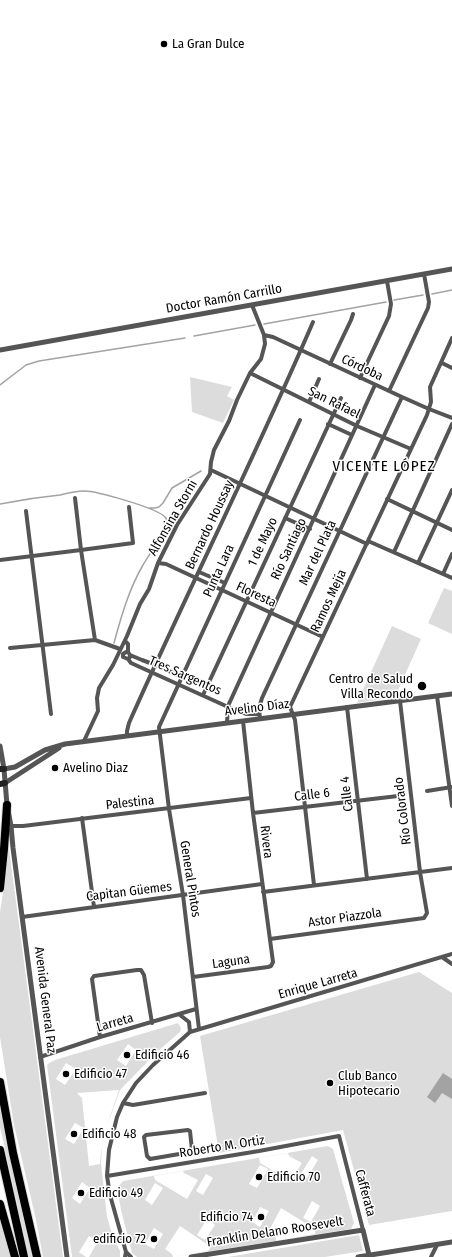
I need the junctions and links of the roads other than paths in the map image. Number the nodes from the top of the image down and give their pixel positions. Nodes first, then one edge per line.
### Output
1 (452, 269) edge
2 (424, 274) junction
3 (387, 281) junction
4 (252, 305) junction
5 (353, 314) dead end
6 (313, 322) dead end
7 (264, 335) junction
8 (452, 338) edge
9 (0, 350) edge
10 (301, 350) junction
11 (442, 363) junction
12 (330, 364) junction
13 (452, 368) edge
14 (250, 374) junction
15 (360, 378) junction
16 (319, 379) dead end
17 (375, 385) junction
18 (284, 390) junction
19 (389, 391) junction
20 (402, 397) junction
21 (341, 398) dead end
22 (309, 402) junction
23 (429, 410) junction
24 (333, 414) junction
25 (452, 418) edge
26 (300, 420) dead end
27 (328, 424) junction
28 (452, 424) edge
29 (357, 426) junction
30 (352, 435) junction
31 (383, 437) junction
32 (411, 449) junction
33 (211, 470) junction
34 (240, 484) junction
35 (452, 490) edge
36 (266, 495) junction
37 (76, 498) dead end
38 (387, 499) junction
39 (129, 507) dead end
40 (290, 507) junction
41 (26, 511) dead end
42 (412, 512) junction
43 (286, 518) junction
44 (314, 518) junction
45 (436, 523) junction
46 (310, 529) junction
47 (452, 530) edge
48 (339, 531) junction
49 (368, 542) junction
50 (82, 550) junction
51 (394, 552) junction
52 (452, 554) edge
53 (31, 556) junction
54 (0, 560) edge
55 (418, 562) junction
56 (158, 563) junction
57 (200, 572) junction
58 (443, 574) junction
59 (196, 578) junction
60 (452, 578) edge
61 (224, 583) junction
62 (222, 590) junction
63 (247, 601) junction
64 (271, 613) junction
65 (296, 625) junction
66 (322, 637) junction
67 (95, 640) junction
68 (125, 641) junction
69 (43, 646) junction
70 (10, 648) dead end
71 (120, 649) junction
72 (129, 655) junction
73 (155, 664) junction
74 (152, 672) junction
75 (181, 677) junction
76 (178, 684) junction
77 (452, 694) edge
78 (203, 695) junction
79 (437, 696) junction
80 (400, 701) junction
81 (228, 706) junction
82 (347, 708) junction
83 (51, 714) dead end
84 (293, 714) junction
85 (259, 716) junction
86 (243, 721) junction
87 (227, 723) junction
88 (158, 732) junction
89 (127, 736) junction
90 (84, 741) junction
91 (65, 744) junction
92 (0, 746) edge
93 (2, 769) edge
94 (3, 784) edge
95 (451, 787) edge
96 (427, 791) dead end
97 (398, 796) dead end
98 (251, 798) junction
99 (358, 800) junction
100 (7, 805) junction
101 (305, 806) junction
102 (452, 806) edge
103 (169, 809) junction
104 (253, 813) junction
105 (82, 818) junction
106 (11, 826) junction
107 (452, 868) edge
108 (420, 872) junction
109 (367, 879) junction
110 (262, 884) junction
111 (314, 885) junction
112 (0, 888) edge
113 (263, 892) junction
114 (183, 896) junction
115 (94, 907) junction
116 (22, 918) junction
117 (424, 918) joint
118 (270, 938) junction
119 (452, 954) edge
120 (442, 957) junction
121 (452, 964) edge
122 (271, 966) joint
123 (193, 977) junction
124 (196, 1009) junction
125 (180, 1014) junction
126 (152, 1023) junction
127 (199, 1029) junction
128 (190, 1032) junction
129 (100, 1037) junction
130 (40, 1057) junction
131 (0, 1082) edge
132 (205, 1093) dead end
133 (123, 1103) junction
134 (339, 1136) joint
135 (0, 1150) edge
136 (170, 1156) junction
137 (171, 1165) junction
138 (107, 1176) junction
139 (0, 1204) edge
140 (363, 1230) junction
141 (452, 1242) edge
142 (437, 1245) junction
143 (126, 1254) edge
144 (369, 1255) junction
145 (15, 1257) edge
146 (24, 1257) edge
147 (37, 1257) edge
148 (67, 1257) edge
149 (131, 1257) edge
150 (191, 1257) edge
151 (358, 1257) edge
152 (431, 1257) edge

1 - 2 street, Doctor Ramón Carrillo
2 - 3 street, Doctor Ramón Carrillo
2 - 19 street
3 - 4 street, Doctor Ramón Carrillo
3 - 15 street
4 - 7 street, Alfonsina Storni
4 - 9 street, Doctor Ramón Carrillo
5 - 12 street
6 - 10 street, Bernardo Houssay
7 - 10 street, Córdoba
7 - 14 street, Alfonsina Storni
8 - 11 street, Ramos Mejía
10 - 12 street, Córdoba
10 - 18 street, Bernardo Houssay
11 - 13 street
11 - 23 street, Ramos Mejía
12 - 15 street, Córdoba
14 - 18 street, San Rafael
14 - 33 street, Alfonsina Storni
15 - 17 street, Córdoba
16 - 22 street
17 - 19 street, Córdoba
17 - 29 street, Río Santiago
18 - 22 street, San Rafael
18 - 34 street, Bernardo Houssay
19 - 20 street, Córdoba
20 - 23 street, Córdoba
20 - 31 street, Mar del Plata
21 - 24 street, 1 de Mayo
22 - 24 street, San Rafael
23 - 25 street, Córdoba
23 - 32 street, Ramos Mejía
24 - 27 street, 1 de Mayo
24 - 29 street, San Rafael
26 - 36 street, Punta Lara
27 - 30 street
27 - 40 street, 1 de Mayo
28 - 42 street
29 - 30 street, Río Santiago
29 - 31 street, San Rafael
30 - 44 street, Río Santiago
31 - 32 street, San Rafael
31 - 48 street, Mar del Plata
32 - 38 street, Ramos Mejía
33 - 34 street
33 - 56 street, Alfonsina Storni
34 - 36 street
34 - 57 street, Bernardo Houssay
35 - 45 street
36 - 40 street
36 - 61 street, Punta Lara
37 - 50 street
38 - 42 street
38 - 49 street, Ramos Mejía
39 - 50 street
40 - 43 street, 1 de Mayo
40 - 44 street
41 - 53 street
42 - 45 street
42 - 51 street
43 - 46 street
43 - 63 street, 1 de Mayo
44 - 46 street, Río Santiago
44 - 48 street
45 - 47 street
45 - 55 street
46 - 64 street, Río Santiago
48 - 49 street
48 - 65 street, Mar del Plata
49 - 51 street
49 - 66 street, Ramos Mejía
50 - 53 street
50 - 67 street
51 - 55 street
52 - 58 street
53 - 54 street
53 - 69 street
55 - 58 street
56 - 59 street, Floresta
56 - 68 street, Alfonsina Storni
57 - 59 street, Bernardo Houssay
57 - 61 street
58 - 60 street
59 - 62 street, Floresta
59 - 73 street, Bernardo Houssay
61 - 62 street, Punta Lara
62 - 63 street, Floresta
62 - 75 street, Punta Lara
63 - 64 street, Floresta
63 - 78 street, 1 de Mayo
64 - 65 street, Floresta
64 - 81 street, Río Santiago
65 - 66 street, Floresta
65 - 85 street, Mar del Plata
66 - 84 street, Ramos Mejía
67 - 69 street
67 - 71 street
68 - 71 street, Alfonsina Storni
68 - 72 street
69 - 70 street
69 - 83 street
71 - 90 street, Alfonsina Storni
72 - 73 street, Tres Sargentos
72 - 74 street, Tres Sargentos
73 - 74 street, Bernardo Houssay
73 - 75 street, Tres Sargentos
74 - 76 street, Tres Sargentos
74 - 89 street, Bernardo Houssay
75 - 76 street, Punta Lara
76 - 78 street, Tres Sargentos
76 - 88 street, Punta Lara
77 - 79 street, Avelino Díaz
78 - 81 street, Tres Sargentos
79 - 80 street, Avelino Díaz
79 - 95 street
80 - 82 street, Avelino Díaz
80 - 108 street, Río Colorado
81 - 85 street, Tres Sargentos
81 - 87 street, Río Santiago
82 - 84 street, Avelino Díaz
82 - 99 street, Calle 4
84 - 85 street, Avelino Díaz
84 - 101 street, Ramos Mejía
85 - 86 street, Avelino Díaz
86 - 87 street, Avelino Díaz
86 - 98 street, Rivera
87 - 88 street, Avelino Díaz
88 - 89 street, Avelino Díaz
88 - 103 street, General Pintos
89 - 90 street, Avelino Díaz
90 - 91 street, Avelino Díaz
91 - 93 street, Avelino Díaz
91 - 94 street, Avelino Díaz
92 - 93 street, Avenida General Paz
93 - 94 street, Avenida General Paz
94 - 100 street, Avenida General Paz
95 - 96 street
95 - 102 street
97 - 99 street, Calle 6
98 - 103 street, Palestina
98 - 104 street, Rivera
99 - 101 street, Calle 6
99 - 109 street, Calle 4
100 - 106 street, Avenida General Paz
100 - 112 highway
101 - 104 street, Calle 6
101 - 111 street, Ramos Mejía
103 - 105 street, Palestina
103 - 114 street, General Pintos
104 - 110 street, Rivera
105 - 106 street, Palestina
105 - 115 street
106 - 116 street, Avenida General Paz
107 - 108 street
108 - 109 street
108 - 117 street, Río Colorado
109 - 111 street
110 - 113 street, Rivera
110 - 114 street, Capitan Güemes
111 - 113 street
113 - 118 street, Rivera
114 - 115 street, Capitan Güemes
114 - 123 street, General Pintos
115 - 116 street, Capitan Güemes
116 - 130 street, Avenida General Paz
117 - 118 street, Astor Piazzola
118 - 122 street, Rivera
119 - 120 street, Enrique Larreta
120 - 121 street
120 - 127 street, Enrique Larreta
122 - 123 street, Laguna
123 - 124 street, General Pintos
124 - 125 street, Larreta
124 - 127 street, General Pintos
125 - 126 street, Larreta
125 - 128 street
126 - 129 street, Larreta
126 - 129 street
127 - 128 street, Enrique Larreta
128 - 133 street
129 - 130 street, Larreta
130 - 148 street, Avenida General Paz
131 - 147 highway
132 - 133 street
133 - 138 street
134 - 137 street, Roberto M. Ortiz
134 - 140 street, Cafferata
135 - 146 highway
136 - 136 street
136 - 137 street
137 - 138 street, Roberto M. Ortiz
138 - 143 street
139 - 145 highway
140 - 144 street, Cafferata
140 - 150 street, Franklin Delano Roosevelt
141 - 142 street
142 - 144 street
142 - 152 street
143 - 149 street
144 - 151 street

